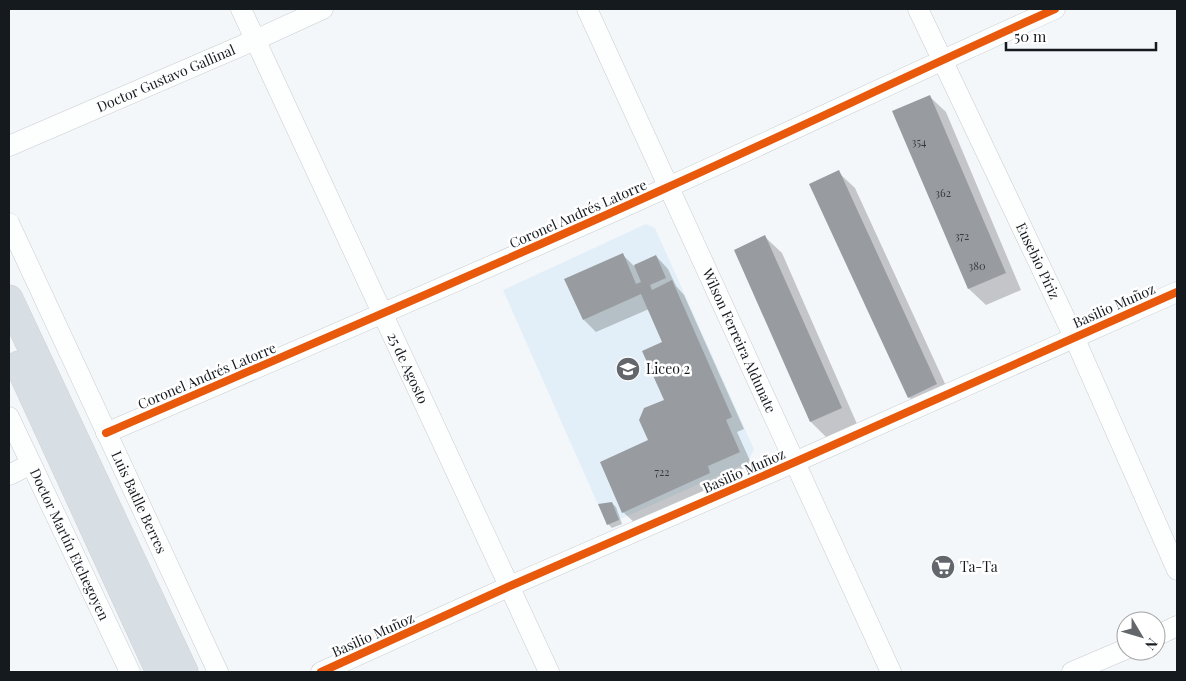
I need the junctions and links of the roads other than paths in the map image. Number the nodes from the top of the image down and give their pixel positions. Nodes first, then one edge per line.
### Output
1 (241, 9) edge
2 (323, 9) edge
3 (587, 9) edge
4 (918, 9) edge
5 (1056, 9) edge
6 (255, 40) junction
7 (942, 59) junction
8 (9, 146) edge
9 (669, 187) junction
10 (9, 223) edge
11 (1177, 292) edge
12 (9, 300) edge
13 (383, 314) junction
14 (1074, 337) junction
15 (9, 343) edge
16 (9, 417) edge
17 (106, 433) junction
18 (796, 462) junction
19 (31, 464) junction
20 (9, 475) edge
21 (1177, 570) edge
22 (510, 586) junction
23 (1116, 653) edge
24 (130, 672) edge
25 (160, 672) edge
26 (184, 672) edge
27 (218, 672) edge
28 (321, 672) edge
29 (549, 672) edge
30 (891, 672) edge
31 (1072, 672) edge

1 - 6 street, 25 de Agosto
2 - 6 street, Doctor Gustavo Gallinal
3 - 9 street, Wilson Ferreira Aldunate
4 - 7 street, Eusebio Píriz
5 - 7 street, Coronel Andrés Latorre
6 - 8 street, Doctor Gustavo Gallinal
6 - 13 street, 25 de Agosto
7 - 9 street, Coronel Andrés Latorre
7 - 14 street, Eusebio Píriz
9 - 13 street, Coronel Andrés Latorre
9 - 18 street, Wilson Ferreira Aldunate
10 - 17 street, Luis Batlle Berres
11 - 14 street, Basilio Muñoz
12 - 26 highway
13 - 17 street, Coronel Andrés Latorre
13 - 22 street, 25 de Agosto
14 - 18 street, Basilio Muñoz
14 - 21 street, Eusebio Píriz
15 - 25 highway
16 - 19 street, Doctor Martín Etchegoyen
17 - 27 street, Luis Batlle Berres
18 - 22 street, Basilio Muñoz
18 - 30 street, Wilson Ferreira Aldunate
19 - 20 street
19 - 24 street, Doctor Martín Etchegoyen
22 - 28 street, Basilio Muñoz
22 - 29 street, 25 de Agosto
23 - 31 street

